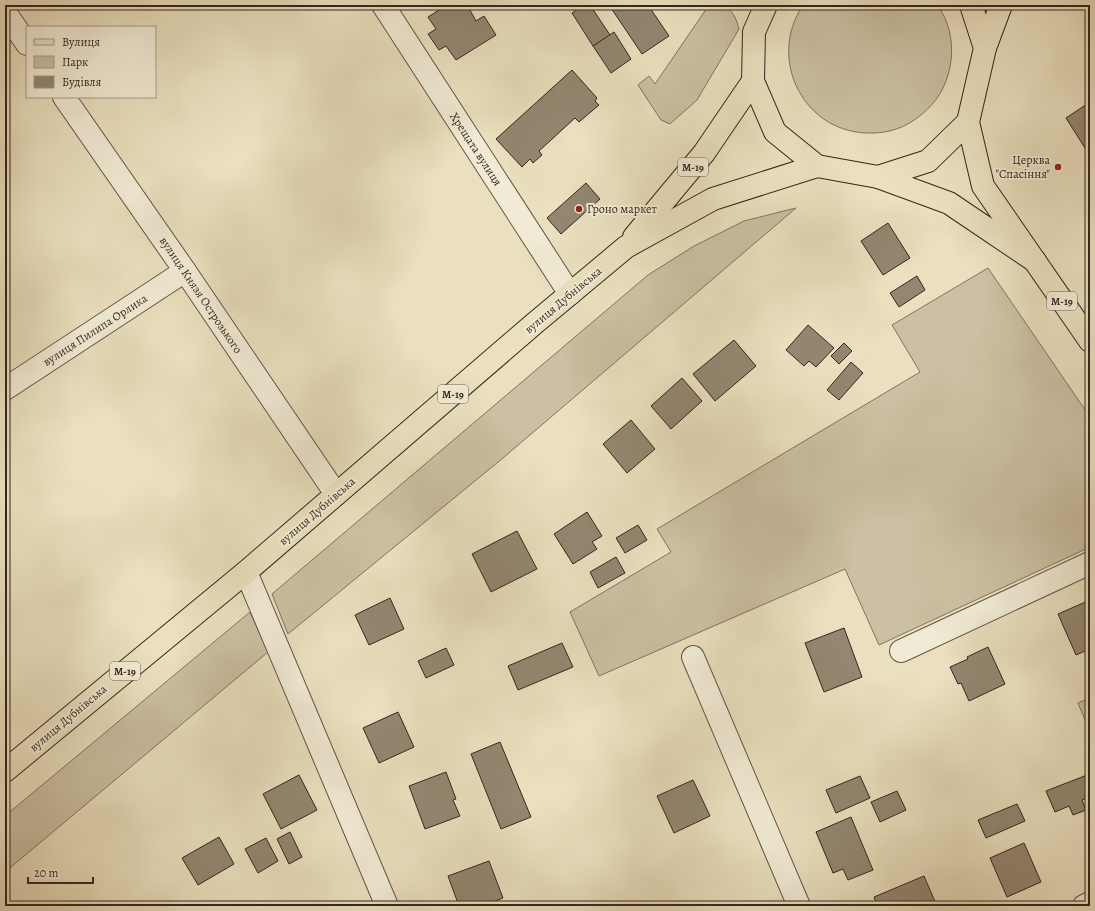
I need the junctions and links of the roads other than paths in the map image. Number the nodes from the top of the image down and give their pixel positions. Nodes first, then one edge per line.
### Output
1 (383, 5) edge
2 (766, 5) edge
3 (971, 5) edge
4 (1001, 5) edge
5 (5, 12) edge
6 (26, 43) edge
7 (985, 48) junction
8 (753, 81) junction
9 (65, 98) edge
10 (968, 122) junction
11 (817, 166) junction
12 (878, 177) junction
13 (626, 247) junction
14 (1035, 261) junction
15 (185, 271) junction
16 (570, 294) junction
17 (1090, 341) edge
18 (5, 389) edge
19 (336, 494) junction
20 (1090, 562) edge
21 (246, 572) junction
22 (901, 651) dead end
23 (693, 657) dead end
24 (5, 771) edge
25 (1090, 904) edge
26 (387, 906) edge
27 (799, 906) edge
28 (1084, 906) edge

1 - 16 street, Хрещата вулиця
2 - 8 main road, М-19
3 - 7 main road
4 - 7 main road
5 - 6 street
7 - 10 main road, М-19
8 - 11 main road, М-19
8 - 13 main road, М-19
9 - 15 street, вулиця Князя Острозького
10 - 12 main road, М-19
10 - 14 main road, М-19
11 - 12 main road, М-19
11 - 13 main road, М-19
12 - 14 main road, М-19
13 - 16 main road, вулиця Дубнівська / М-19
14 - 17 main road, М-19
15 - 18 street, вулиця Пилипа Орлика
15 - 19 street, вулиця Князя Острозького
16 - 19 main road, вулиця Дубнівська / М-19
19 - 21 main road, вулиця Дубнівська / М-19
20 - 22 street
21 - 24 main road, вулиця Дубнівська / М-19
21 - 26 street
23 - 27 street
25 - 28 street

